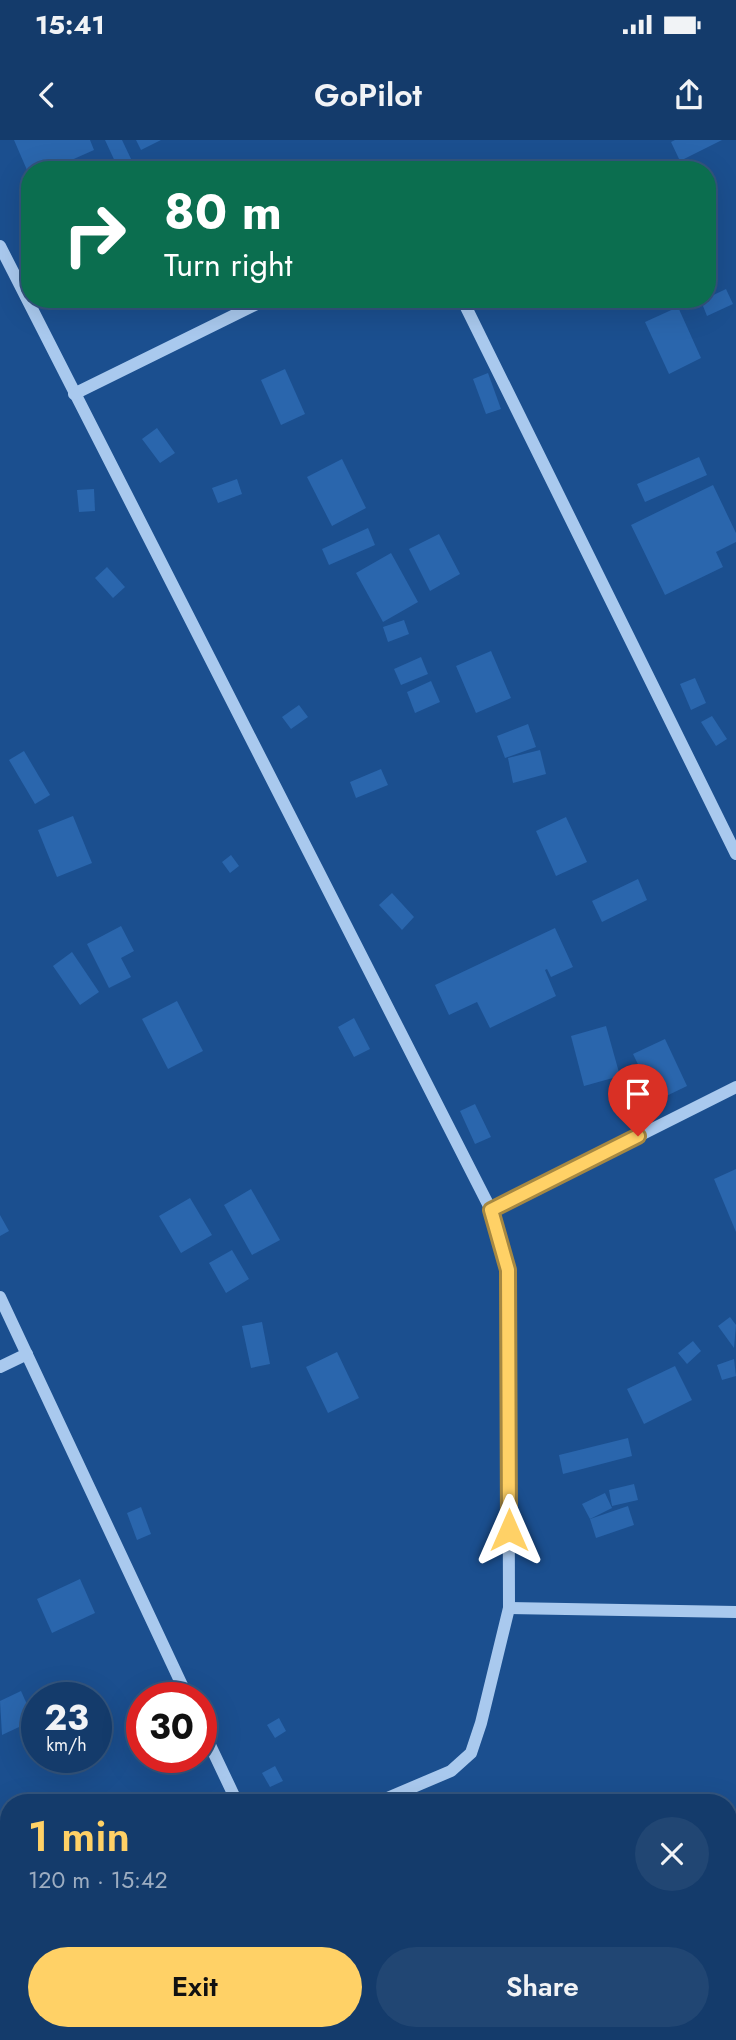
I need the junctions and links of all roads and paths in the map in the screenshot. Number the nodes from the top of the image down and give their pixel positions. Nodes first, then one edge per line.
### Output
1 (0, 246) edge
2 (21, 288) edge
3 (31, 308) edge
4 (249, 308) edge
5 (466, 308) edge
6 (74, 394) junction
7 (736, 855) edge
8 (736, 1087) edge
9 (491, 1210) junction
10 (0, 1297) edge
11 (27, 1354) junction
12 (0, 1367) edge
13 (509, 1608) junction
14 (736, 1612) edge
15 (181, 1682) edge
16 (217, 1760) edge
17 (233, 1794) edge
18 (397, 1794) edge

1 - 2 street
3 - 6 street
4 - 6 street
5 - 7 street
6 - 9 street
8 - 9 street
9 - 13 street
10 - 11 street
11 - 12 street
11 - 15 street
13 - 14 street
13 - 18 street
16 - 17 street

